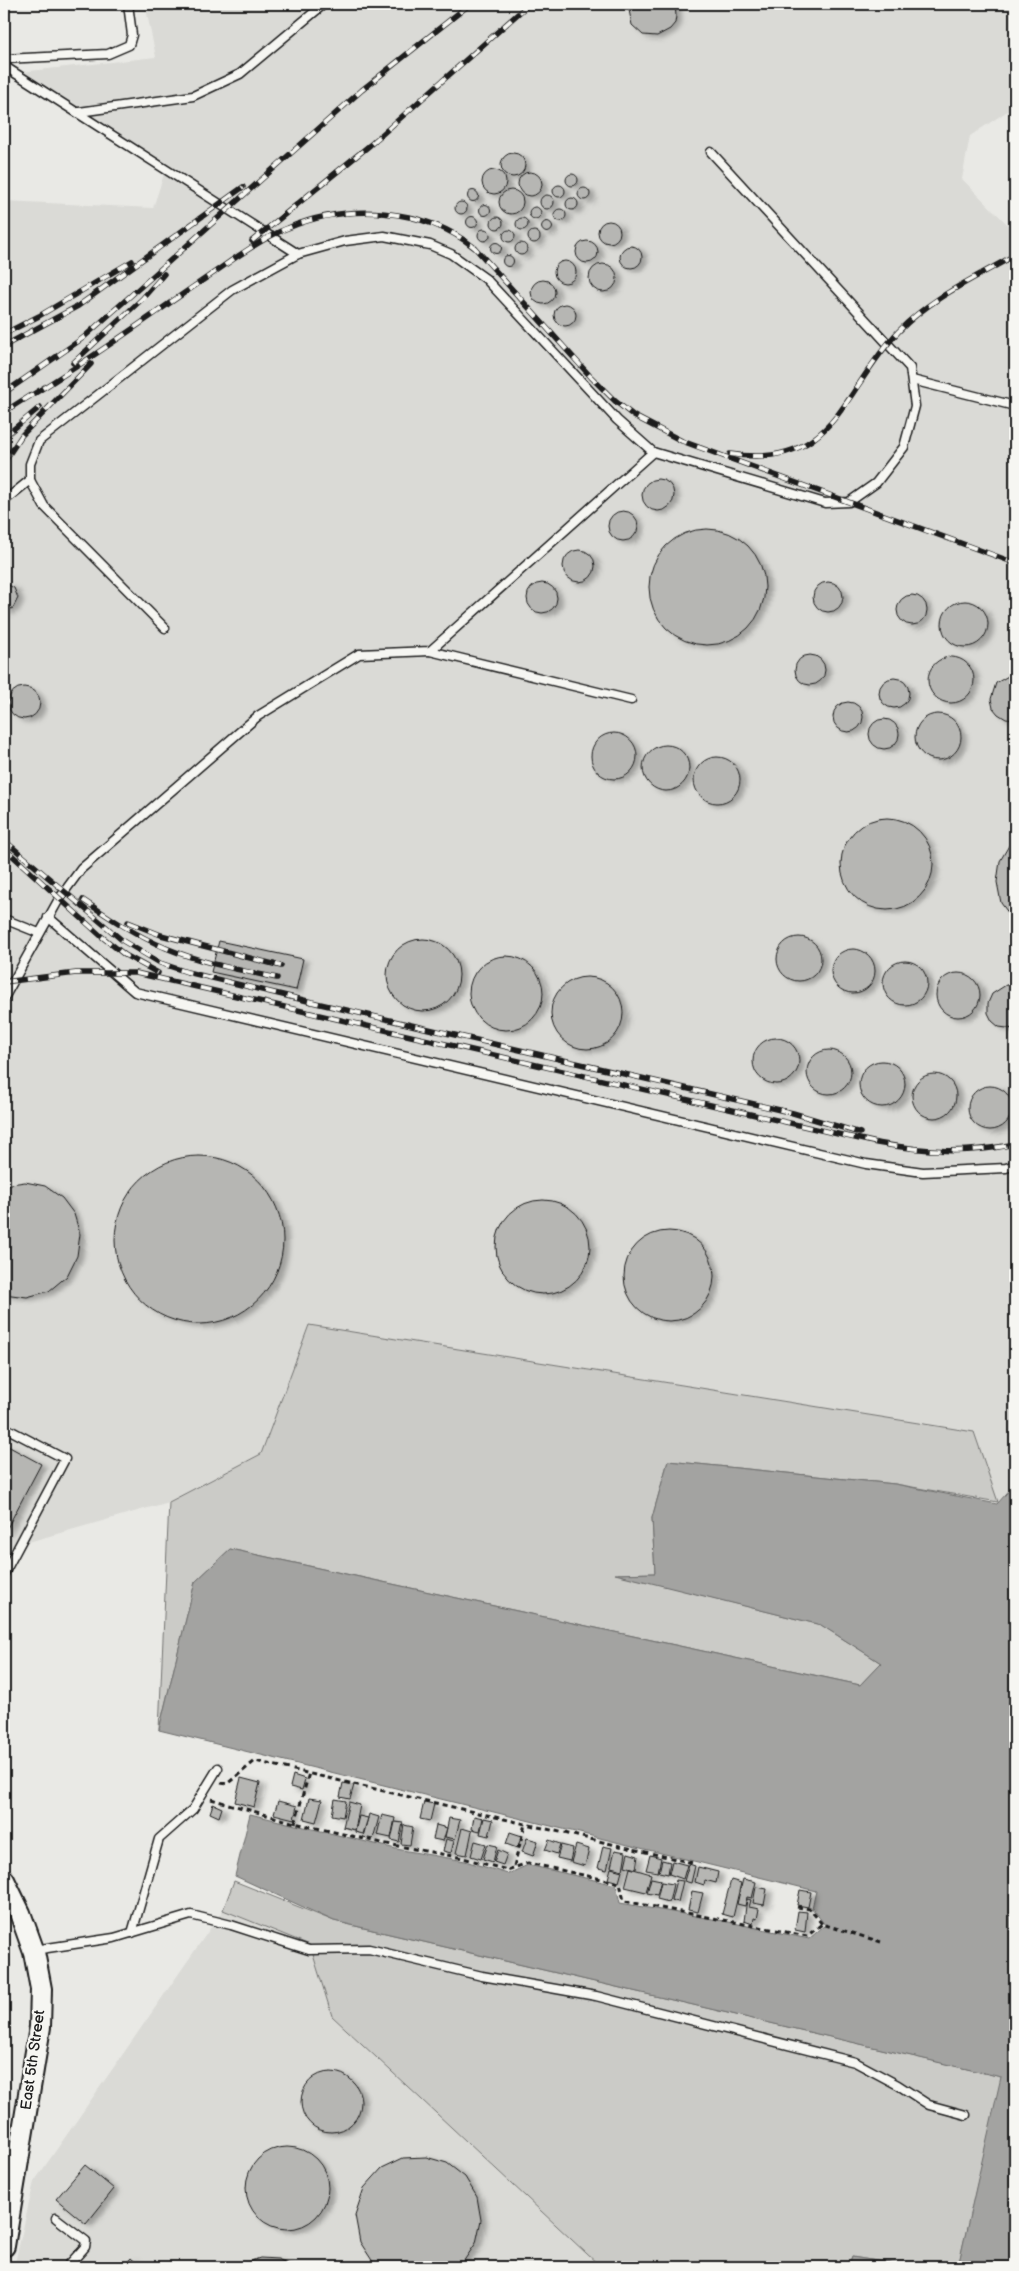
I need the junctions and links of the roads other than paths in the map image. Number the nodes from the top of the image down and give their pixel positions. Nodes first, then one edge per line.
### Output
1 (128, 4) edge
2 (324, 4) edge
3 (4, 59) edge
4 (4, 66) edge
5 (79, 112) junction
6 (711, 152) dead end
7 (298, 254) junction
8 (912, 380) junction
9 (1015, 406) edge
10 (653, 452) junction
11 (30, 480) junction
12 (4, 501) edge
13 (165, 628) dead end
14 (430, 651) junction
15 (631, 700) dead end
16 (48, 917) junction
17 (4, 919) edge
18 (39, 933) junction
19 (4, 998) edge
20 (1015, 1165) edge
21 (4, 1428) edge
22 (4, 1574) edge
23 (218, 1768) dead end
24 (4, 1880) edge
25 (132, 1933) junction
26 (34, 1950) junction
27 (966, 2115) dead end
28 (56, 2218) dead end
29 (5, 2224) edge
30 (4, 2246) edge
31 (67, 2267) edge

1 - 3 lane
2 - 5 lane
4 - 5 lane
5 - 7 lane
6 - 8 lane
7 - 10 lane
7 - 11 lane
8 - 9 lane
8 - 10 lane
10 - 14 lane
11 - 12 lane
11 - 13 lane
14 - 15 lane
14 - 16 lane
16 - 18 lane
16 - 20 lane
17 - 18 lane
18 - 19 lane
21 - 22 lane
23 - 25 lane
24 - 26 street, East 5th Street
25 - 26 lane
25 - 27 lane
26 - 29 street, East 5th Street
28 - 31 lane
29 - 30 street, East 5th Street

